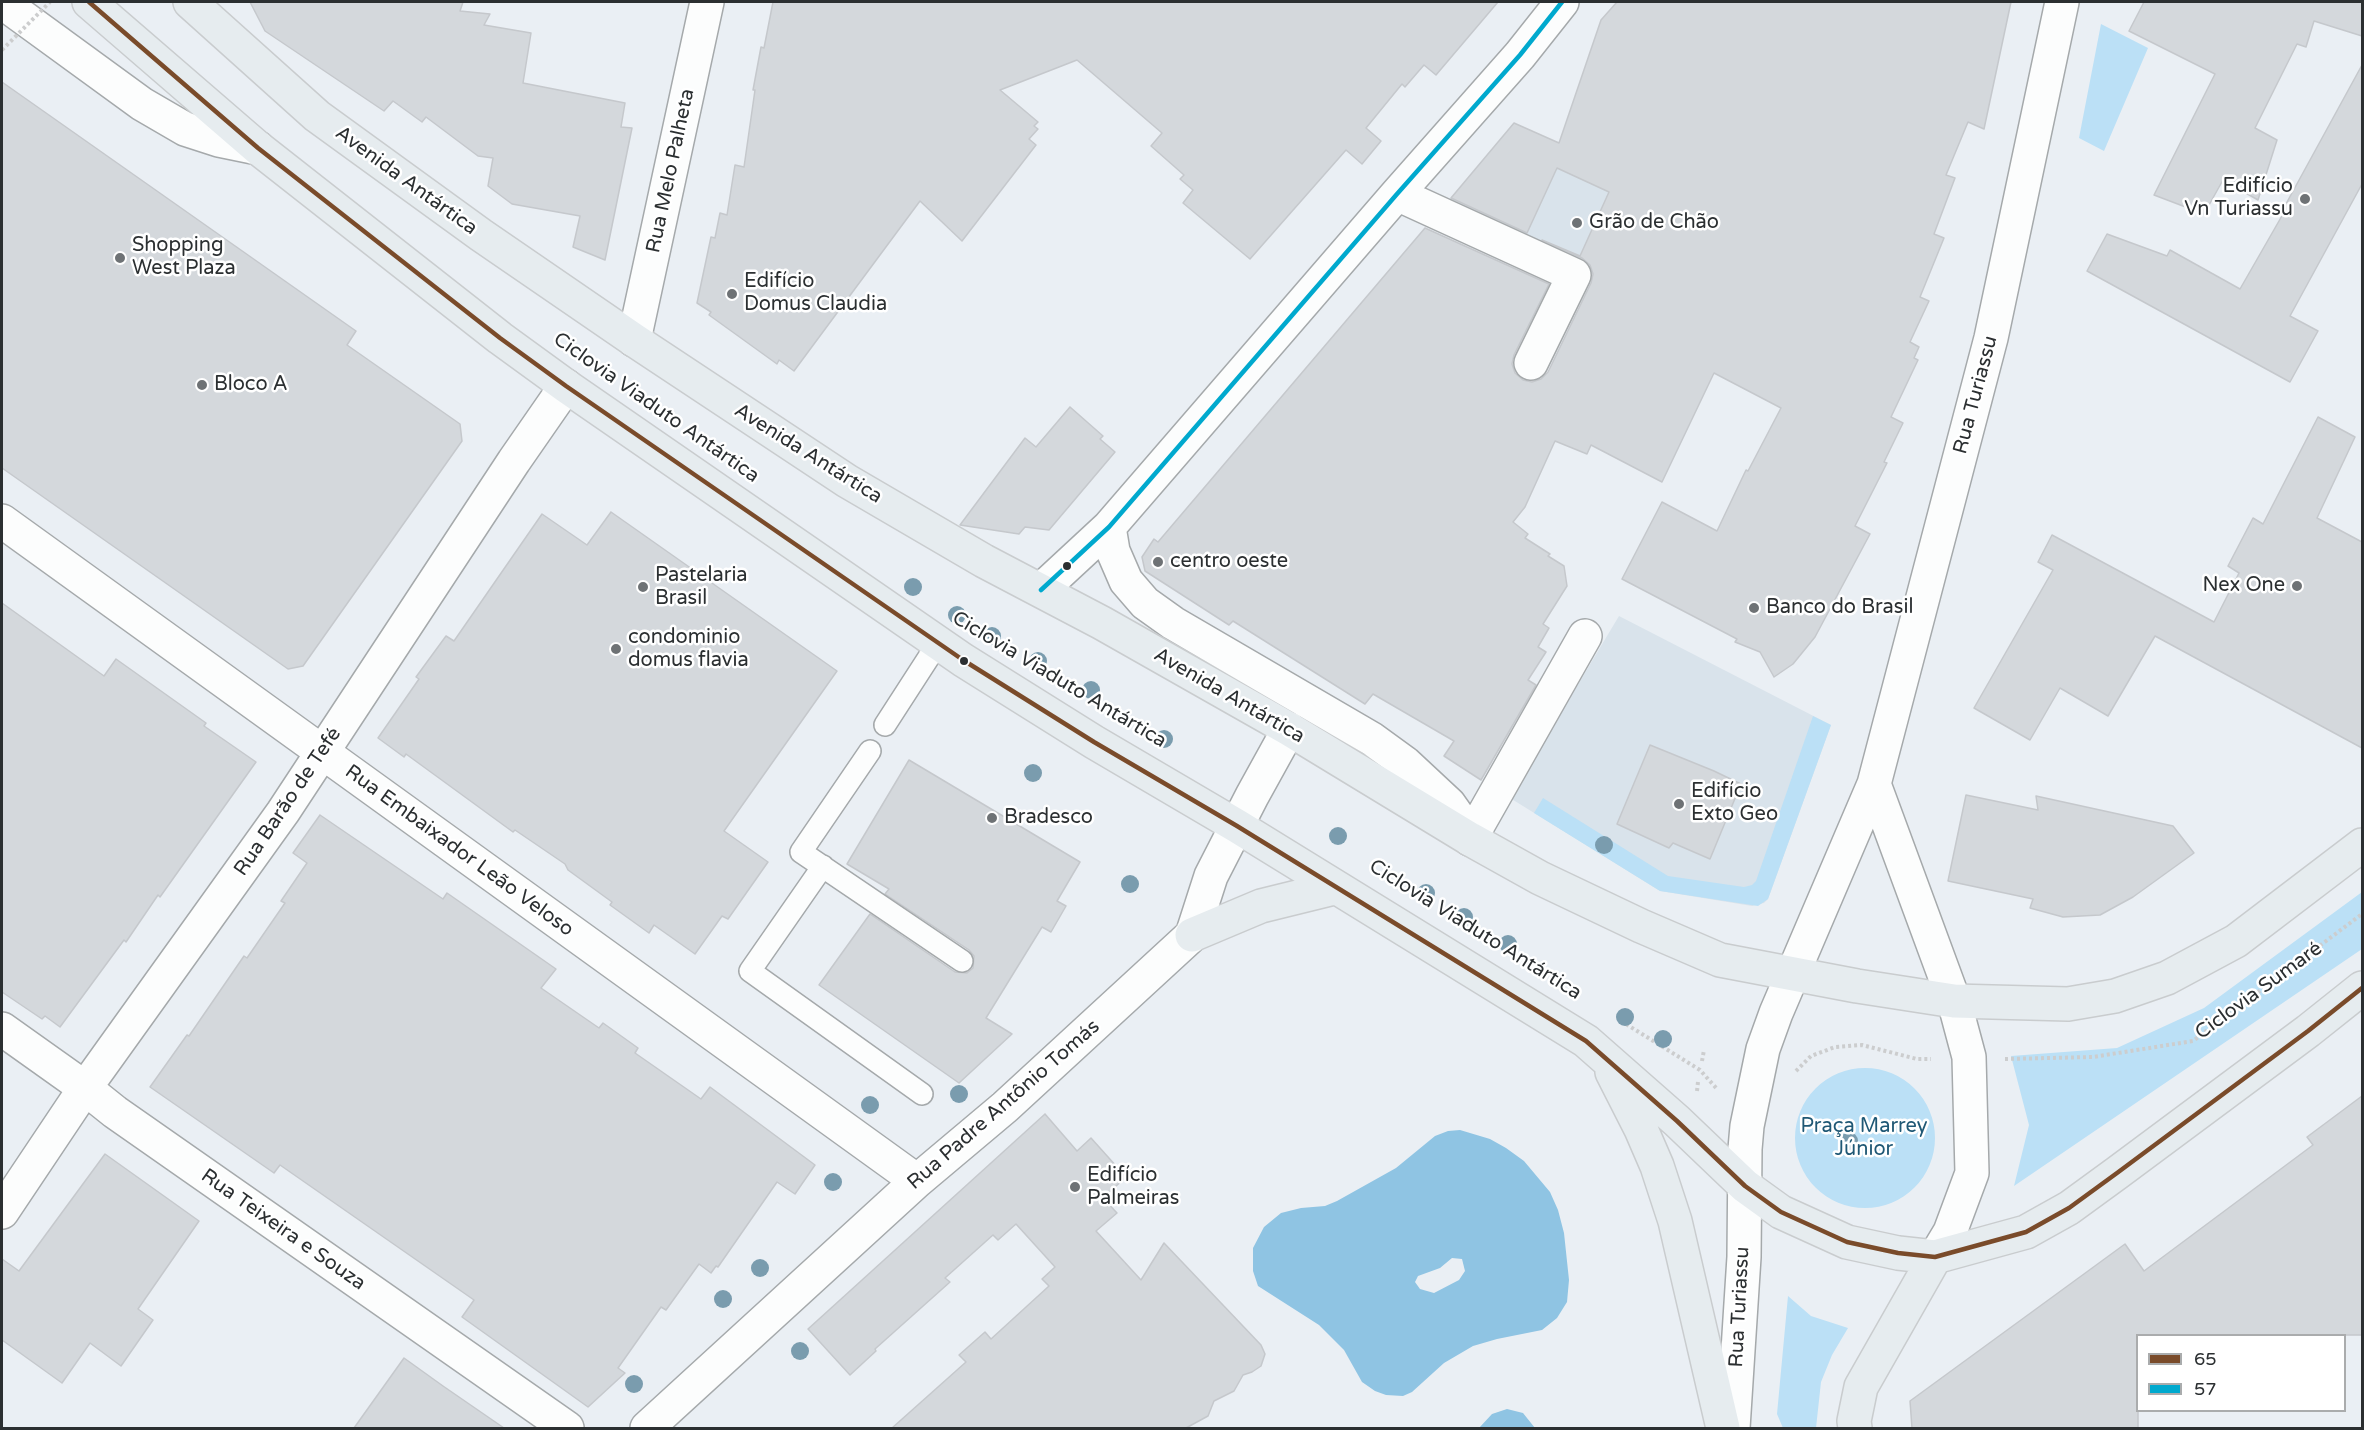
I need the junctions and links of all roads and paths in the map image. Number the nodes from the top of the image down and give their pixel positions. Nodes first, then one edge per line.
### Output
1 (2, 2) edge
2 (50, 2) edge
3 (89, 2) edge
4 (190, 2) edge
5 (707, 2) edge
6 (1562, 2) edge
7 (2062, 2) edge
8 (2, 50) edge
9 (258, 148) junction
10 (1397, 194) junction
11 (634, 340) junction
12 (1531, 363) dead end
13 (566, 386) junction
14 (2, 521) edge
15 (1109, 527) junction
16 (1041, 590) junction
17 (1585, 636) dead end
18 (938, 643) junction
19 (885, 725) dead end
20 (1289, 729) junction
21 (870, 751) dead end
22 (323, 752) junction
23 (1874, 784) junction
24 (1237, 826) junction
25 (1470, 839) junction
26 (2362, 845) edge
27 (823, 866) junction
28 (1334, 888) junction
29 (2362, 914) edge
30 (1192, 935) junction
31 (962, 962) dead end
32 (1794, 974) junction
33 (2362, 988) edge
34 (1954, 1001) junction
35 (1619, 1020) dead end
36 (2, 1029) edge
37 (1704, 1050) dead end
38 (1603, 1055) junction
39 (1969, 1057) junction
40 (1936, 1059) dead end
41 (1702, 1061) dead end
42 (1792, 1074) dead end
43 (85, 1088) junction
44 (922, 1095) dead end
45 (1747, 1126) junction
46 (917, 1181) junction
47 (1744, 1186) junction
48 (2, 1212) edge
49 (1935, 1257) junction
50 (567, 1428) edge
51 (647, 1428) edge
52 (1723, 1428) edge
53 (1733, 1428) edge
54 (1855, 1428) edge

1 - 9 street
2 - 8 path, bridge
3 - 9 main road
4 - 11 main road, Avenida Antártica
5 - 11 street, Rua Melo Palheta
6 - 10 street
7 - 23 street, Rua Turiassu
9 - 13 main road
10 - 12 street
10 - 15 street
11 - 16 main road, Avenida Antártica
13 - 18 main road
13 - 22 street, Rua Barão de Tefé
14 - 22 street, Rua Embaixador Leão Veloso
15 - 16 street
15 - 25 street, Avenida Antártica
16 - 20 main road, Avenida Antártica
17 - 25 street
18 - 19 lane
18 - 24 main road
20 - 24 street, Rua Padre Antônio Tomás
20 - 25 main road, Avenida Antártica
21 - 27 lane
22 - 43 street, Rua Barão de Tefé
22 - 46 street, Rua Embaixador Leão Veloso
23 - 32 street, Rua Turiassu
23 - 34 street
24 - 28 main road
24 - 30 street, Rua Padre Antônio Tomás
25 - 32 main road, Avenida Antártica
26 - 34 main road
27 - 31 lane
27 - 44 lane
28 - 30 main road
28 - 38 main road
29 - 39 path, Ciclovia Sumaré
30 - 46 street, Rua Padre Antônio Tomás
32 - 34 main road
32 - 45 street
33 - 49 main road
34 - 39 street
35 - 45 path
36 - 43 street, Rua Teixeira e Souza
37 - 41 path
38 - 47 main road
38 - 52 main road
39 - 49 street
40 - 42 path
43 - 48 street, Rua Barão de Tefé
43 - 50 street, Rua Teixeira e Souza
45 - 47 street
46 - 51 street, Rua Padre Antônio Tomás
47 - 49 main road
47 - 53 street, Rua Turiassu
49 - 54 main road

